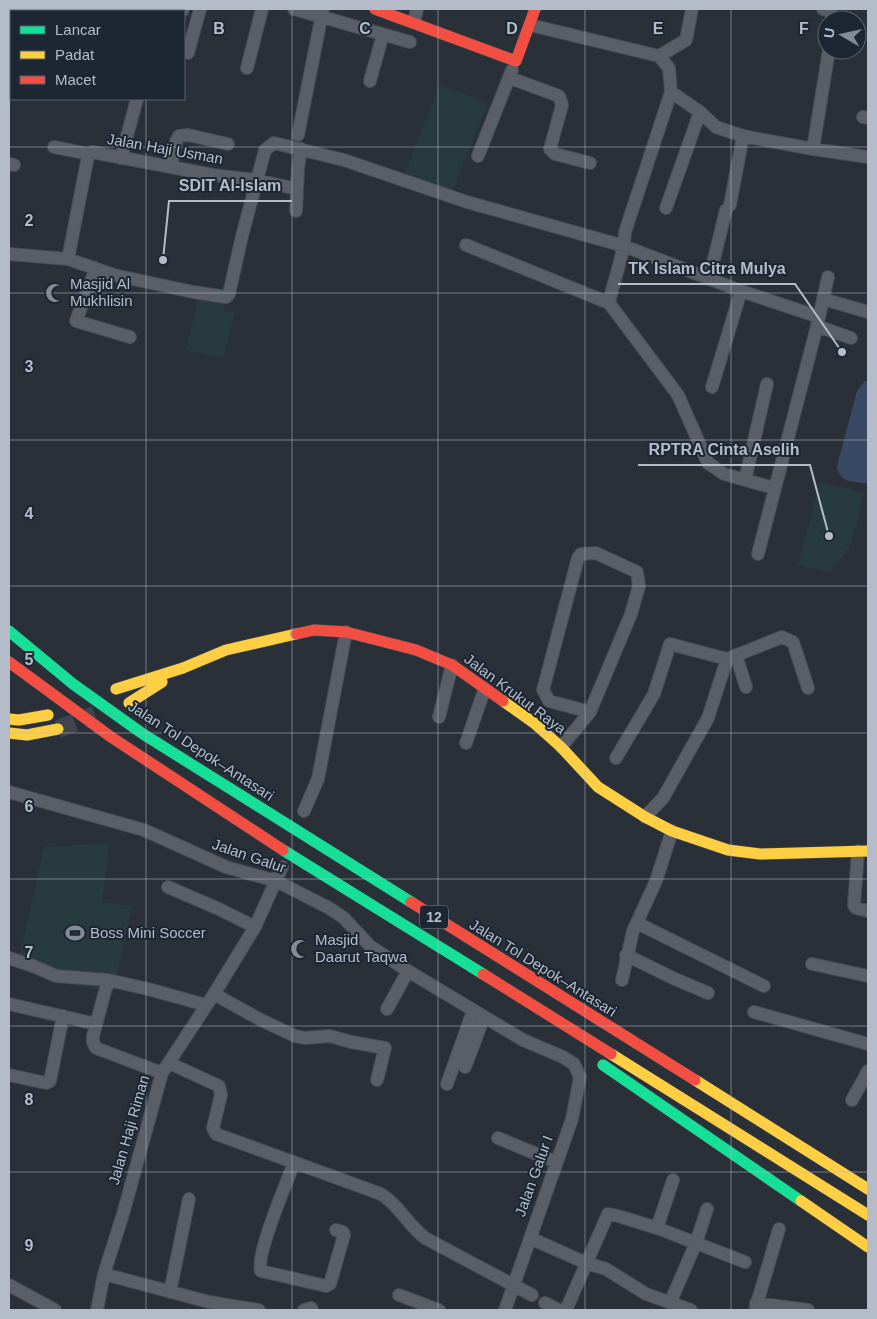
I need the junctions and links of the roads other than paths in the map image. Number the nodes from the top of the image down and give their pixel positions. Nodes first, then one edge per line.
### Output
1 (200, 9) edge
2 (262, 9) edge
3 (294, 9) edge
4 (375, 9) edge
5 (417, 9) edge
6 (535, 9) edge
7 (692, 9) edge
8 (322, 13) edge
9 (414, 22) junction
10 (530, 25) junction
11 (383, 34) junction
12 (410, 42) dead end
13 (188, 53) dead end
14 (659, 56) junction
15 (827, 60) edge
16 (516, 61) junction
17 (247, 68) dead end
18 (510, 78) junction
19 (370, 82) dead end
20 (671, 92) junction
21 (137, 100) edge
22 (700, 112) junction
23 (743, 136) junction
24 (228, 144) dead end
25 (299, 144) junction
26 (54, 147) dead end
27 (813, 149) junction
28 (88, 155) junction
29 (478, 156) dead end
30 (868, 157) edge
31 (121, 158) junction
32 (590, 164) dead end
33 (171, 167) junction
34 (256, 180) junction
35 (297, 189) junction
36 (666, 208) dead end
37 (296, 211) dead end
38 (466, 246) dead end
39 (624, 246) junction
40 (9, 254) edge
41 (68, 259) junction
42 (95, 268) junction
43 (828, 277) dead end
44 (709, 279) junction
45 (741, 292) junction
46 (823, 299) junction
47 (609, 303) junction
48 (868, 312) edge
49 (818, 322) junction
50 (130, 337) dead end
51 (851, 338) dead end
52 (767, 384) dead end
53 (712, 387) dead end
54 (745, 480) junction
55 (774, 488) junction
56 (758, 554) dead end
57 (9, 631) edge
58 (346, 632) junction
59 (732, 657) junction
60 (9, 662) edge
61 (452, 665) junction
62 (183, 668) junction
63 (746, 687) dead end
64 (485, 688) junction
65 (808, 688) dead end
66 (116, 690) dead end
67 (129, 703) dead end
68 (590, 712) junction
69 (48, 715) dead end
70 (439, 717) dead end
71 (9, 719) edge
72 (58, 729) tunnel mouth
73 (9, 733) edge
74 (466, 743) dead end
75 (561, 747) junction
76 (616, 758) dead end
77 (9, 792) edge
78 (304, 811) dead end
79 (645, 817) junction
80 (672, 830) junction
81 (863, 851) edge
82 (282, 867) dead end
83 (276, 881) junction
84 (168, 886) dead end
85 (868, 911) edge
86 (637, 923) junction
87 (255, 927) junction
88 (626, 955) junction
89 (9, 958) edge
90 (812, 964) dead end
91 (408, 971) junction
92 (868, 976) edge
93 (108, 980) junction
94 (622, 980) dead end
95 (764, 986) dead end
96 (708, 993) dead end
97 (214, 994) junction
98 (527, 1002) junction
99 (9, 1004) edge
100 (206, 1005) junction
101 (387, 1009) dead end
102 (754, 1012) dead end
103 (478, 1014) junction
104 (63, 1016) junction
105 (96, 1024) junction
106 (868, 1044) edge
107 (465, 1067) dead end
108 (165, 1068) junction
109 (868, 1071) edge
110 (9, 1075) edge
111 (580, 1077) joint
112 (377, 1080) dead end
113 (447, 1084) dead end
114 (852, 1100) dead end
115 (498, 1138) dead end
116 (556, 1162) junction
117 (294, 1163) junction
118 (673, 1180) dead end
119 (868, 1189) edge
120 (189, 1199) dead end
121 (707, 1209) dead end
122 (868, 1215) edge
123 (657, 1228) junction
124 (779, 1229) dead end
125 (336, 1230) dead end
126 (530, 1238) junction
127 (696, 1243) junction
128 (868, 1247) edge
129 (745, 1262) dead end
130 (586, 1263) junction
131 (104, 1274) junction
132 (9, 1285) edge
133 (513, 1285) junction
134 (170, 1292) junction
135 (399, 1295) dead end
136 (532, 1295) dead end
137 (545, 1303) dead end
138 (670, 1303) junction
139 (208, 1306) edge
140 (755, 1307) edge
141 (55, 1310) edge
142 (97, 1310) edge
143 (254, 1310) edge
144 (304, 1310) edge
145 (312, 1310) edge
146 (439, 1310) edge
147 (505, 1310) edge
148 (559, 1310) edge
149 (566, 1310) edge
150 (691, 1310) edge
151 (808, 1310) edge

1 - 13 street
2 - 17 street
3 - 8 street
4 - 9 main road
5 - 9 street
6 - 10 main road
7 - 14 street
8 - 11 street
8 - 25 street
9 - 16 main road
10 - 14 street
10 - 16 main road
11 - 12 street
11 - 19 street
14 - 20 street
15 - 27 street
16 - 18 street
18 - 29 street
18 - 32 street
20 - 22 street
20 - 39 street
21 - 31 street
22 - 23 street
22 - 36 street
23 - 27 street
23 - 44 street
24 - 33 street
25 - 34 street
25 - 35 street
25 - 39 street
26 - 28 street, Jalan Haji Usman
27 - 30 street
28 - 31 street, Jalan Haji Usman
28 - 41 street
31 - 33 street, Jalan Haji Usman
33 - 34 street, Jalan Haji Usman
34 - 35 street, Jalan Haji Usman
34 - 42 street
35 - 37 street
38 - 47 street
39 - 44 street
39 - 47 street
40 - 41 street
41 - 42 street
42 - 50 street
43 - 46 street
44 - 45 street
45 - 49 street
45 - 53 street
46 - 48 street
46 - 49 street
47 - 54 street
49 - 51 street
49 - 55 street
52 - 54 street
54 - 55 street
55 - 56 street
57 - 119 main road, Jalan Tol Depok–Antasari / 12
58 - 61 main road, Jalan Krukut Raya
58 - 62 main road, Jalan Krukut Raya
58 - 78 street
59 - 63 street
59 - 65 street
59 - 76 street
59 - 79 street
60 - 98 main road, 12
61 - 64 main road, Jalan Krukut Raya
61 - 70 street
62 - 66 main road, Jalan Krukut Raya
62 - 67 main road, Jalan Krukut Raya
64 - 74 street
64 - 75 main road, Jalan Krukut Raya
68 - 68 street
68 - 75 street
69 - 71 main road
72 - 73 main road
75 - 79 main road, Jalan Krukut Raya
77 - 83 street, Jalan Galur
79 - 80 main road, Jalan Krukut Raya
80 - 81 main road, Jalan Krukut Raya
80 - 86 street
81 - 85 street
82 - 83 street, Jalan Haji Riman
83 - 87 street, Jalan Haji Riman
83 - 91 street, Jalan Galur
84 - 87 street
86 - 88 street
86 - 95 street
87 - 97 street, Jalan Haji Riman
88 - 94 street
88 - 96 street
89 - 93 street
90 - 92 street
91 - 101 street
91 - 103 street, Jalan Galur
93 - 100 street
93 - 105 street
97 - 100 street, Jalan Haji Riman
97 - 112 street
98 - 122 main road, 12
98 - 128 main road
99 - 104 street
100 - 108 street, Jalan Haji Riman
102 - 106 street
103 - 107 street
103 - 111 street, Jalan Galur
103 - 113 street
104 - 105 street
104 - 110 street
105 - 108 street
108 - 117 street
108 - 131 street, Jalan Haji Riman
109 - 114 street
111 - 116 street, Jalan Galur I
115 - 116 street
116 - 126 street, Jalan Galur I
117 - 125 street
117 - 133 street
118 - 123 street
120 - 134 street
121 - 127 street
123 - 127 street
123 - 130 street
124 - 140 street
126 - 130 street
126 - 133 street, Jalan Galur I
127 - 129 street
127 - 138 street
130 - 138 street
130 - 149 street
131 - 134 street
131 - 142 street, Jalan Haji Riman
132 - 141 street
133 - 136 street
133 - 147 street, Jalan Galur I
134 - 139 street
135 - 146 street
137 - 148 street
138 - 150 street
139 - 143 street
140 - 151 street
144 - 145 street

